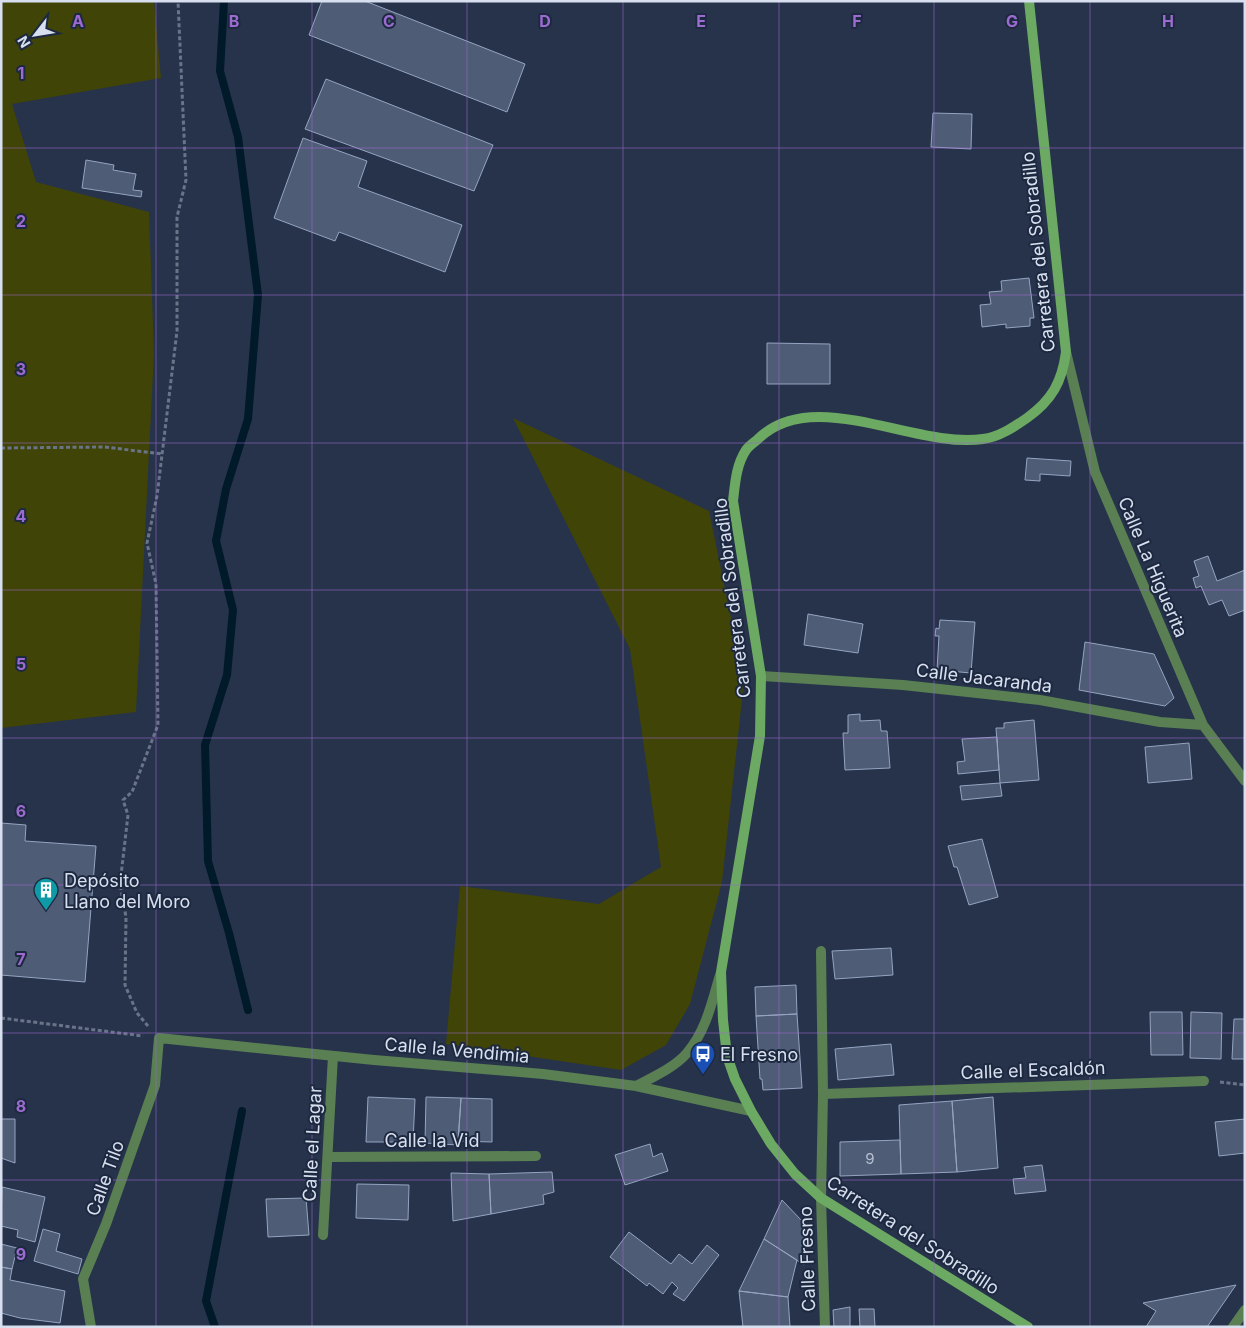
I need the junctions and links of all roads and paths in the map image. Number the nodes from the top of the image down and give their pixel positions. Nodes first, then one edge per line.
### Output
1 (178, 1) edge
2 (1029, 1) edge
3 (1066, 352) junction
4 (1, 448) edge
5 (162, 454) junction
6 (761, 676) junction
7 (1202, 725) junction
8 (1245, 781) edge
9 (821, 951) dead end
10 (721, 972) junction
11 (1, 1018) edge
12 (158, 1038) junction
13 (334, 1056) junction
14 (1204, 1081) joint
15 (1245, 1085) edge
16 (636, 1086) junction
17 (822, 1094) junction
18 (751, 1111) junction
19 (536, 1156) dead end
20 (328, 1157) junction
21 (821, 1198) junction
22 (323, 1235) dead end
23 (1245, 1310) edge
24 (91, 1327) edge
25 (825, 1327) edge
26 (1028, 1327) edge
27 (1233, 1327) edge

1 - 5 path
2 - 3 main road, Carretera del Sobradillo
3 - 6 main road, Carretera del Sobradillo
3 - 7 street, Calle La Higuerita
4 - 5 path
5 - 12 path
6 - 7 street, Calle Jacaranda
6 - 10 main road, Carretera del Sobradillo
7 - 8 street, Calle La Higuerita
9 - 17 street, Calle Fresno
10 - 16 street
10 - 18 main road, Carretera del Sobradillo
11 - 12 path
12 - 13 street, Calle la Vendimia
12 - 24 street, Calle Tilo
13 - 16 street, Calle la Vendimia
13 - 20 street, Calle el Lagar
14 - 15 path
14 - 17 street, Calle el Escaldón
16 - 18 street, Calle la Vendimia
17 - 21 street, Calle Fresno
18 - 21 main road, Carretera del Sobradillo
19 - 20 street, Calle la Vid
20 - 22 street, Calle el Lagar
21 - 25 street, Calle Fresno
21 - 26 main road, Carretera del Sobradillo
23 - 27 street

